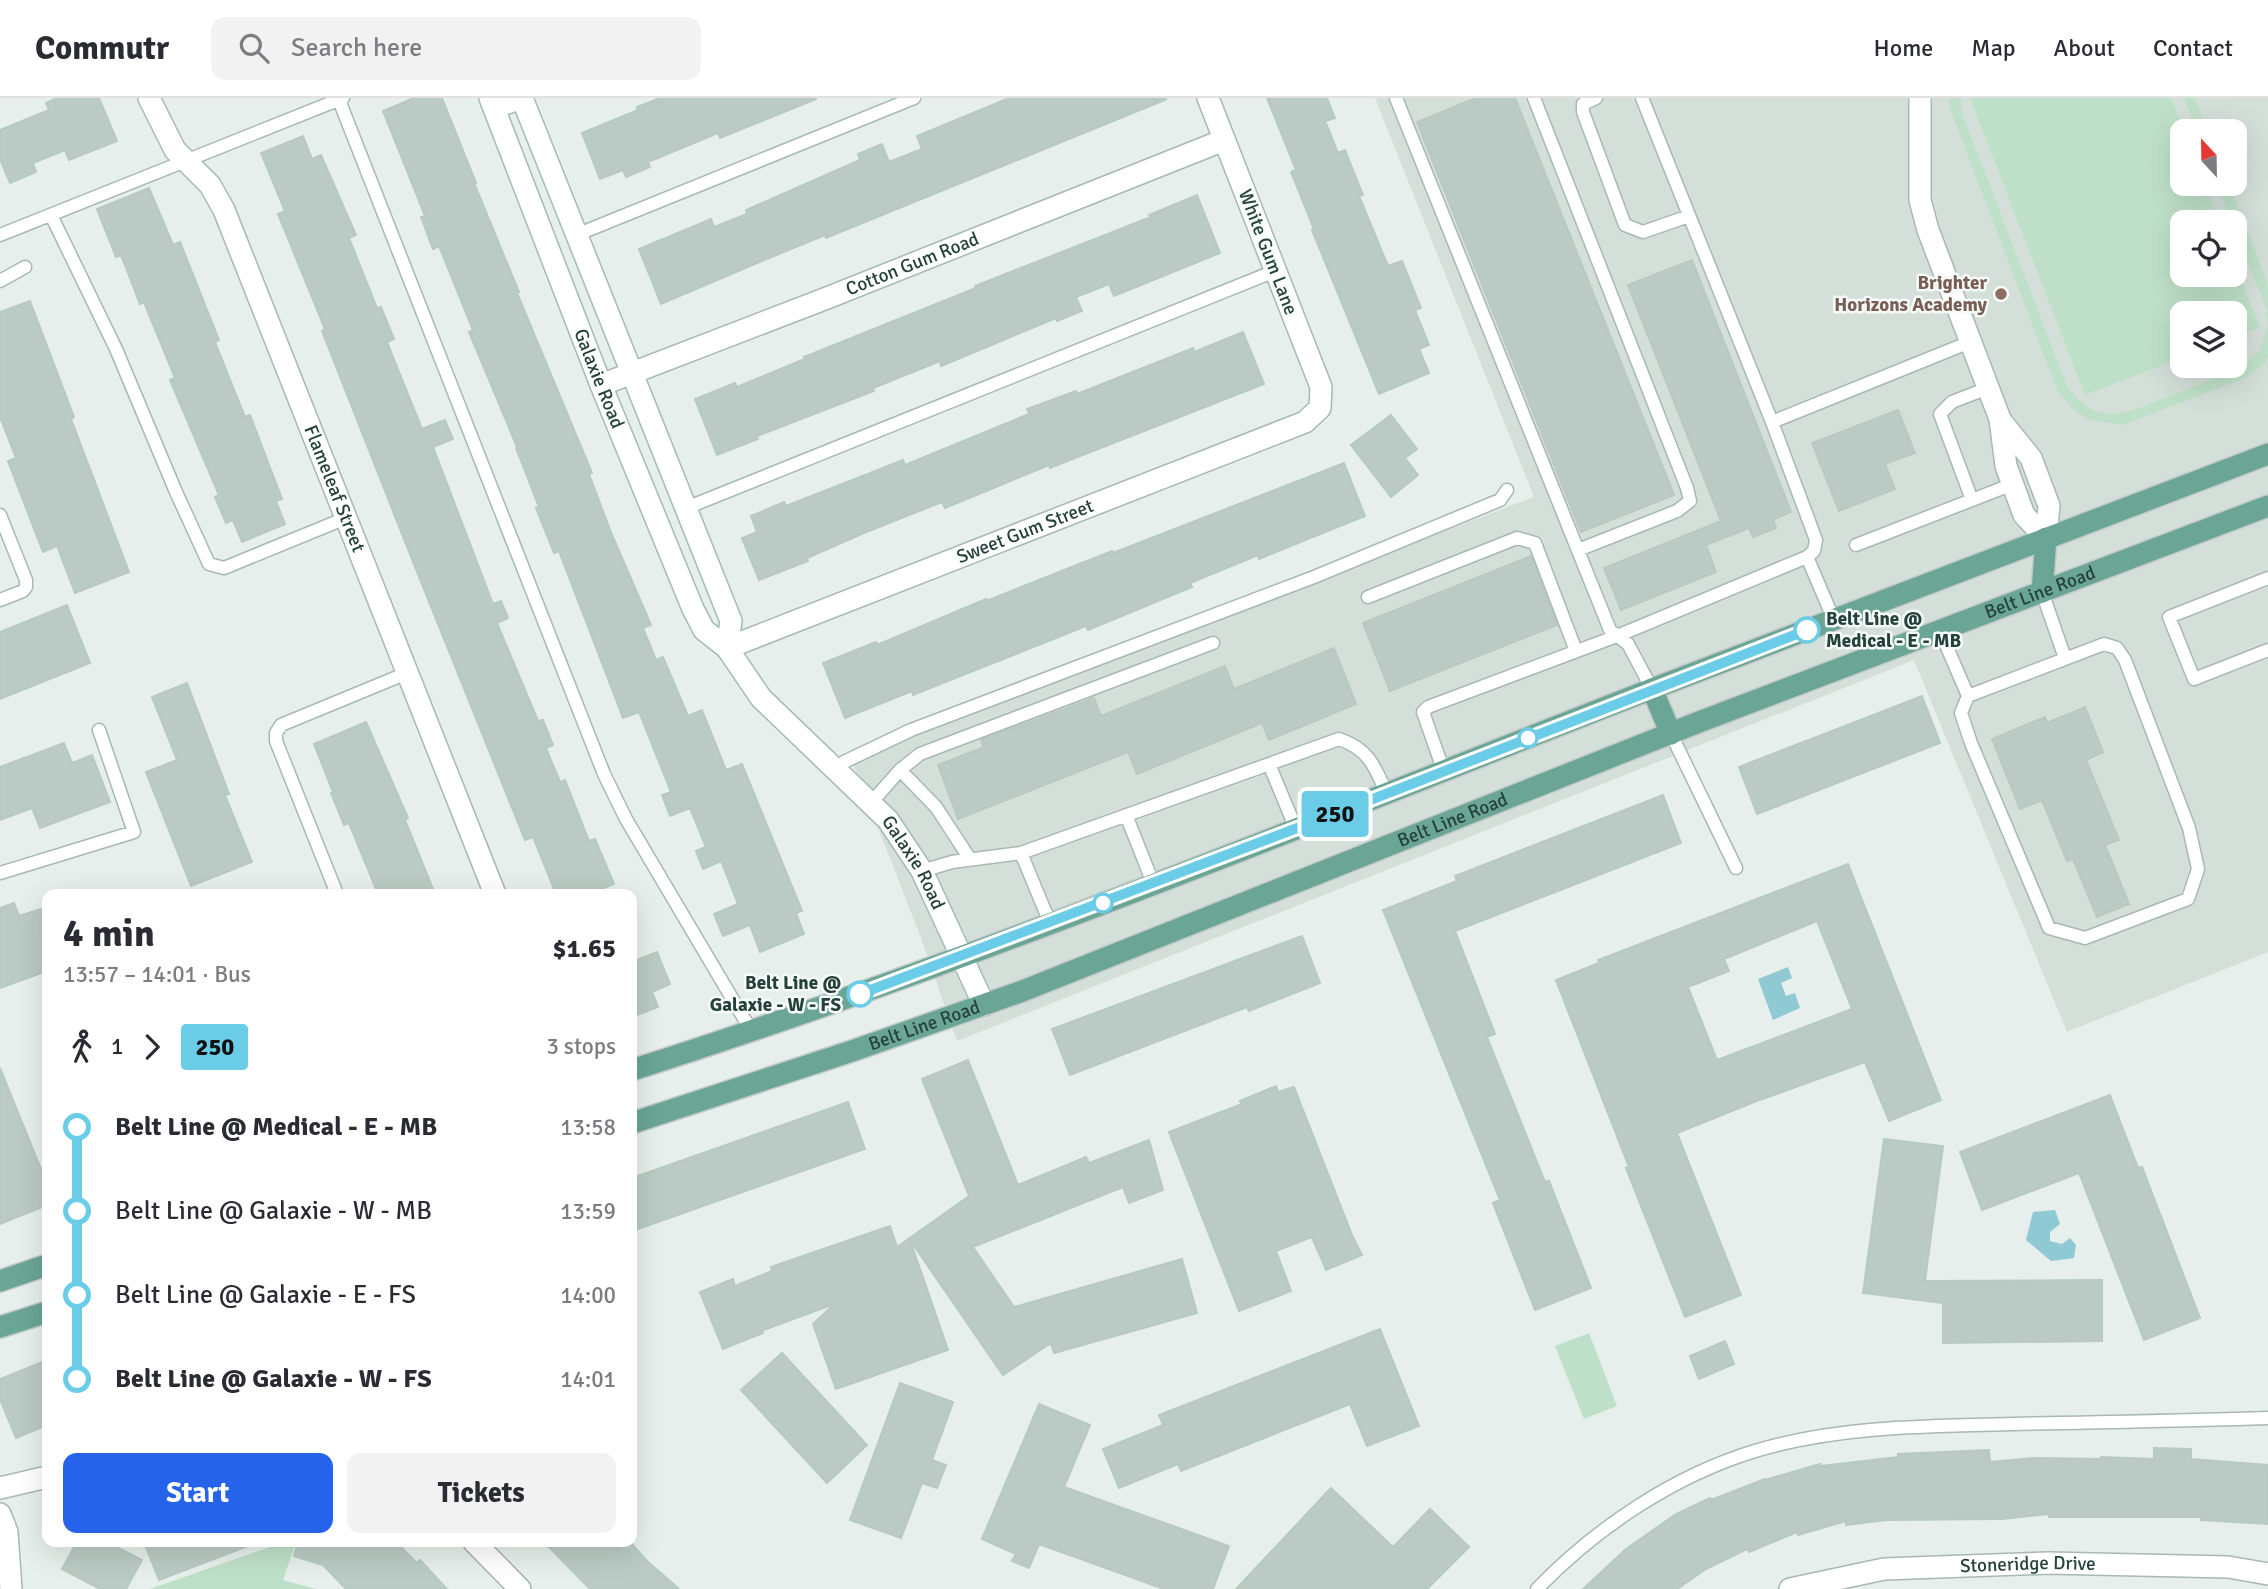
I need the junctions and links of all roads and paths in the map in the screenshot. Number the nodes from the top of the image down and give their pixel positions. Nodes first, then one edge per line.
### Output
1 (149, 98) edge
2 (522, 98) edge
3 (914, 98) edge
4 (1208, 98) edge
5 (1397, 98) edge
6 (1534, 98) edge
7 (1596, 98) edge
8 (1642, 98) edge
9 (1920, 98) edge
10 (341, 99) edge
11 (492, 103) edge
12 (1224, 140) junction
13 (185, 161) junction
14 (51, 215) junction
15 (1689, 216) junction
16 (0, 235) edge
17 (576, 235) junction
18 (25, 267) dead end
19 (1275, 271) junction
20 (0, 281) edge
21 (1970, 342) junction
22 (631, 373) junction
23 (601, 385) junction
24 (1988, 388) junction
25 (1320, 408) joint
26 (2000, 419) junction
27 (1772, 422) junction
28 (2268, 454) edge
29 (2013, 484) junction
30 (1507, 490) dead end
31 (1972, 500) junction
32 (2268, 506) edge
33 (686, 508) junction
34 (0, 515) edge
35 (346, 518) junction
36 (2046, 538) junction
37 (1856, 545) dead end
38 (1578, 550) junction
39 (1808, 557) junction
40 (2268, 579) edge
41 (2042, 592) junction
42 (1368, 597) dead end
43 (0, 600) edge
44 (1834, 620) junction
45 (1941, 631) junction
46 (1617, 636) junction
47 (1213, 643) dead end
48 (727, 648) junction
49 (2268, 650) edge
50 (1576, 651) junction
51 (2065, 658) junction
52 (407, 673) junction
53 (1652, 689) junction
54 (1968, 696) junction
55 (99, 730) dead end
56 (1671, 734) junction
57 (1269, 764) junction
58 (836, 770) junction
59 (901, 770) junction
60 (1444, 772) junction
61 (1387, 794) junction
62 (871, 803) junction
63 (1126, 815) junction
64 (1296, 829) junction
65 (1021, 853) junction
66 (970, 859) junction
67 (1736, 868) dead end
68 (922, 871) junction
69 (0, 873) edge
70 (1153, 883) junction
71 (335, 889) edge
72 (493, 889) edge
73 (1050, 923) junction
74 (961, 957) junction
75 (984, 1005) junction
76 (752, 1032) junction
77 (637, 1068) edge
78 (637, 1121) edge
79 (42, 1267) edge
80 (0, 1281) edge
81 (42, 1314) edge
82 (0, 1327) edge
83 (2268, 1418) edge
84 (42, 1478) edge
85 (0, 1488) edge
86 (0, 1514) edge
87 (479, 1547) edge
88 (2268, 1574) edge
89 (11, 1589) edge
90 (520, 1589) edge
91 (1537, 1589) edge
92 (1790, 1589) edge

1 - 13 street, Flameleaf Street
2 - 11 street
2 - 17 street, Galaxie Road
3 - 17 lane
4 - 12 street, White Gum Lane
5 - 38 lane
6 - 38 lane
7 - 15 lane
8 - 15 lane
9 - 21 street
10 - 13 lane
10 - 76 lane
11 - 23 street, Galaxie Road
12 - 19 street, White Gum Lane
12 - 22 street, Cotton Gum Road
13 - 14 lane
13 - 35 street, Flameleaf Street
14 - 16 lane
14 - 35 lane
15 - 27 lane
17 - 22 street, Galaxie Road
18 - 20 lane
19 - 25 street, White Gum Lane
19 - 33 lane
21 - 24 street
21 - 27 lane
22 - 23 street, Cotton Gum Road
22 - 33 street, Galaxie Road
23 - 48 street, Galaxie Road
24 - 26 street
24 - 31 lane
25 - 48 street, Sweet Gum Street
26 - 29 street
26 - 36 street
27 - 39 lane
28 - 36 main road
29 - 31 lane
29 - 36 street
30 - 58 lane
31 - 37 lane
32 - 41 main road, Belt Line Road
33 - 48 street, Galaxie Road
34 - 43 lane
35 - 52 street, Flameleaf Street
36 - 41 main road
36 - 44 main road
38 - 46 lane
39 - 44 lane
39 - 46 lane
40 - 49 lane
41 - 45 main road, Belt Line Road
41 - 51 lane
42 - 50 lane
44 - 53 main road
45 - 54 lane
45 - 56 main road, Belt Line Road
46 - 50 lane
46 - 53 lane
47 - 59 lane
48 - 58 street, Galaxie Road
50 - 60 lane
51 - 54 lane
51 - 54 lane
52 - 71 lane
52 - 72 street, Flameleaf Street
53 - 56 main road
53 - 60 main road
55 - 69 lane
56 - 67 lane
56 - 75 main road, Belt Line Road
57 - 61 lane
57 - 63 lane
57 - 64 lane
58 - 62 street, Galaxie Road
59 - 62 lane
59 - 66 lane
60 - 61 main road
61 - 64 main road
62 - 68 street, Galaxie Road
63 - 65 lane
63 - 70 lane
64 - 70 main road
65 - 66 lane
65 - 73 lane
66 - 68 lane
68 - 74 street, Galaxie Road
70 - 73 main road
73 - 74 main road
74 - 75 street, Galaxie Road
74 - 76 main road
75 - 78 main road, Belt Line Road
76 - 77 main road
79 - 80 main road
81 - 82 main road
83 - 91 lane
84 - 85 street
86 - 89 street
87 - 90 street
88 - 92 street, Stoneridge Drive

